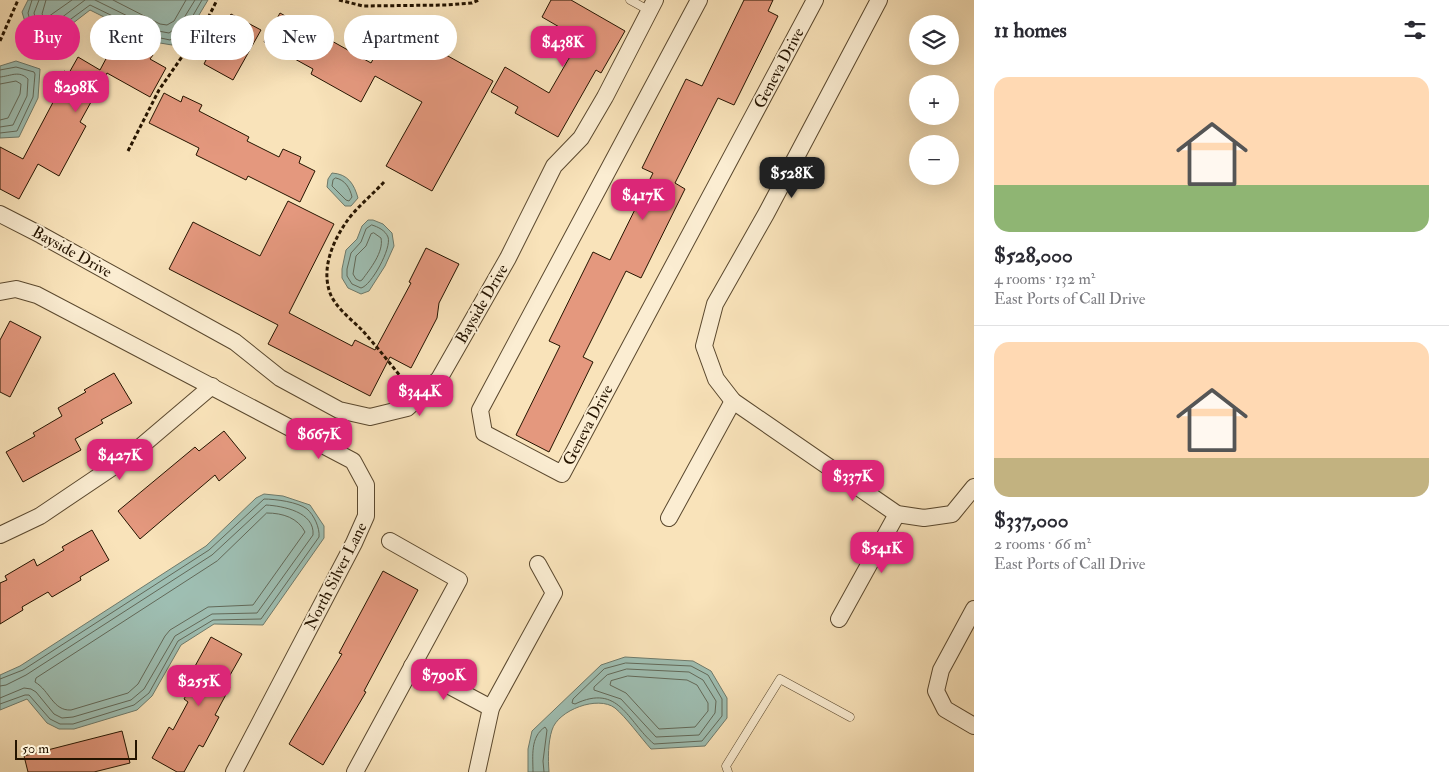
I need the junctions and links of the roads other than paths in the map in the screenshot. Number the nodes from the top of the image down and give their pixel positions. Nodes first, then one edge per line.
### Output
1 (630, 0) edge
2 (699, 0) edge
3 (815, 0) edge
4 (879, 0) edge
5 (653, 5) edge
6 (0, 214) edge
7 (0, 292) edge
8 (212, 386) junction
9 (733, 401) junction
10 (974, 487) edge
11 (897, 514) junction
12 (669, 518) dead end
13 (0, 535) edge
14 (390, 541) dead end
15 (538, 564) dead end
16 (974, 609) edge
17 (839, 619) dead end
18 (412, 666) junction
19 (491, 708) junction
20 (850, 717) dead end
21 (974, 726) edge
22 (234, 772) edge
23 (356, 772) edge
24 (477, 772) edge
25 (728, 772) edge

1 - 5 lane
2 - 3 street, Geneva Drive
4 - 9 street
5 - 6 street, Bayside Drive
7 - 8 street, North Silver Lane
8 - 13 street
8 - 22 street, North Silver Lane
9 - 11 street
9 - 12 street
10 - 11 street
11 - 17 street
14 - 18 street
15 - 19 street
16 - 21 street
18 - 19 street
18 - 23 street
19 - 24 street
20 - 25 lane

